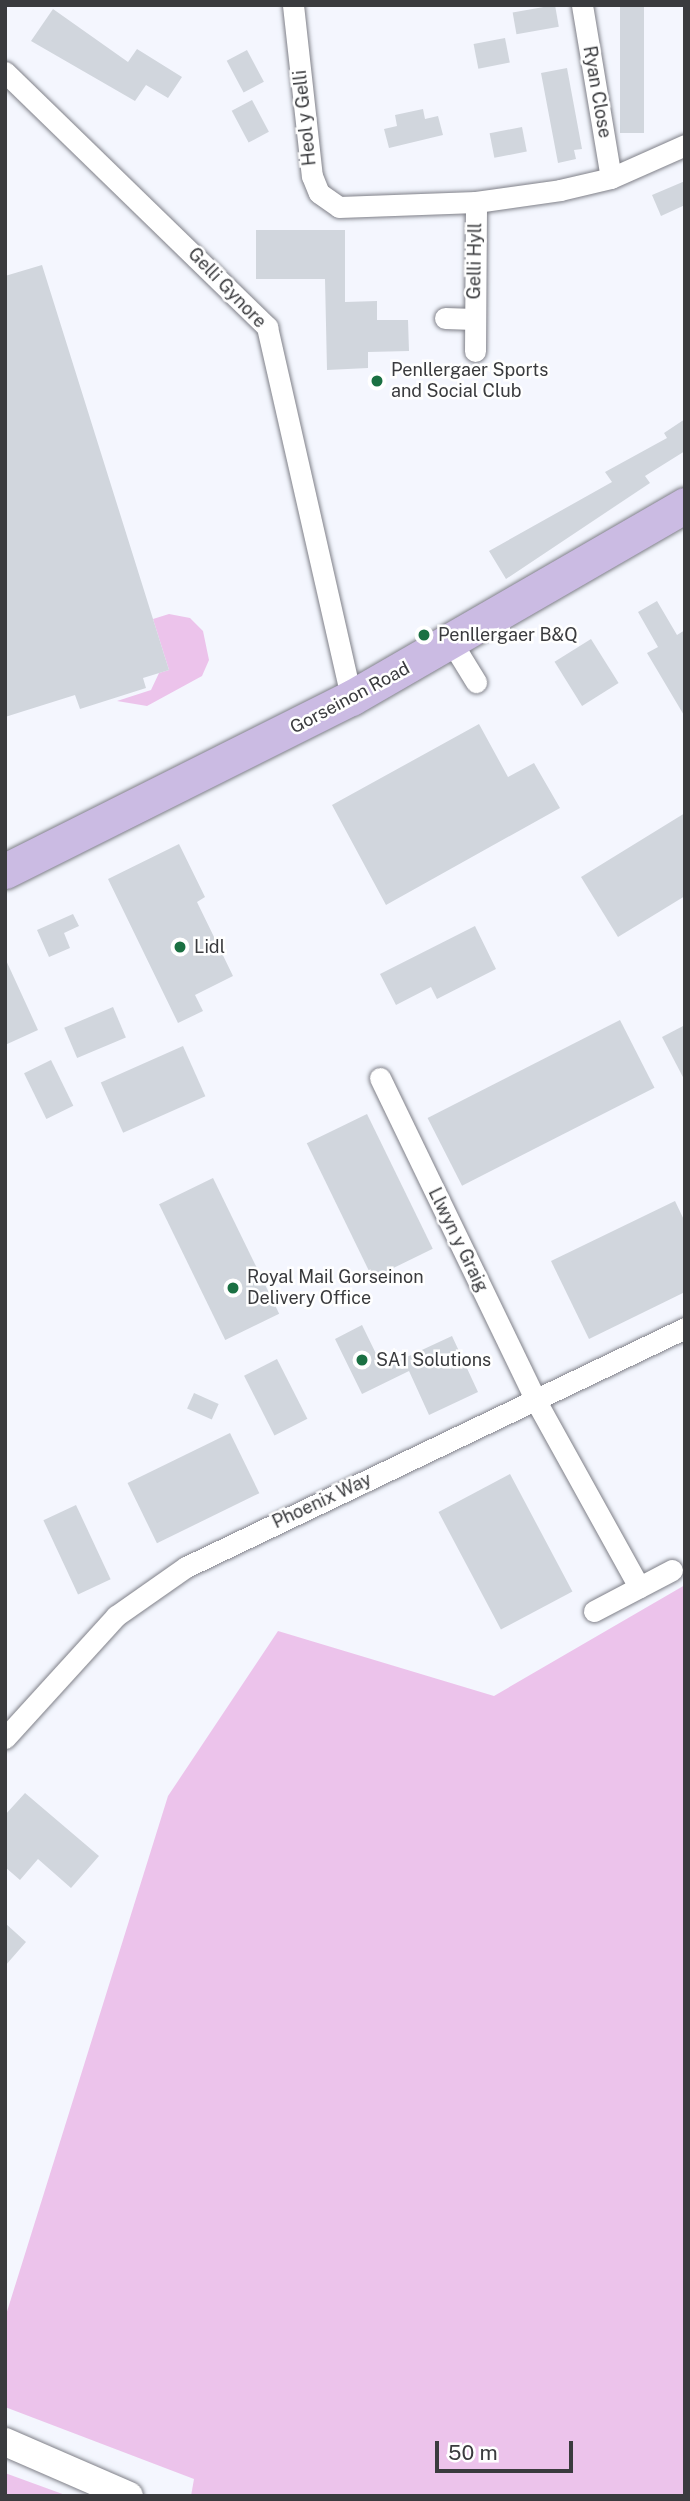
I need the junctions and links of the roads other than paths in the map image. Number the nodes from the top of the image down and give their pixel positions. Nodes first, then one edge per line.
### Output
1 (293, 5) edge
2 (582, 5) edge
3 (5, 72) edge
4 (685, 145) edge
5 (611, 178) junction
6 (476, 202) junction
7 (445, 318) dead end
8 (474, 319) junction
9 (474, 351) dead end
10 (685, 505) edge
11 (452, 643) junction
12 (475, 682) dead end
13 (351, 698) junction
14 (5, 871) edge
15 (380, 1078) dead end
16 (685, 1328) edge
17 (536, 1401) junction
18 (672, 1570) dead end
19 (639, 1587) junction
20 (594, 1611) dead end
21 (5, 1738) edge
22 (5, 2442) edge
23 (129, 2496) edge

1 - 6 street, Heol y Gelli
2 - 5 street, Ryan Close
3 - 13 street, Gelli Gynore
4 - 5 street, Heol y Gelli
5 - 6 street, Heol y Gelli
6 - 8 street, Gelli Hyll
7 - 8 street, Gelli Hyll
8 - 9 street, Gelli Hyll
10 - 11 main road, Gorseinon Road
11 - 12 street
11 - 13 main road, Gorseinon Road
13 - 14 main road, Gorseinon Road
15 - 17 street, Llwyn y Graig
16 - 17 street, Phoenix Way
17 - 19 street, Llwyn y Graig
17 - 21 street, Phoenix Way
18 - 19 street
19 - 20 street
22 - 23 street

